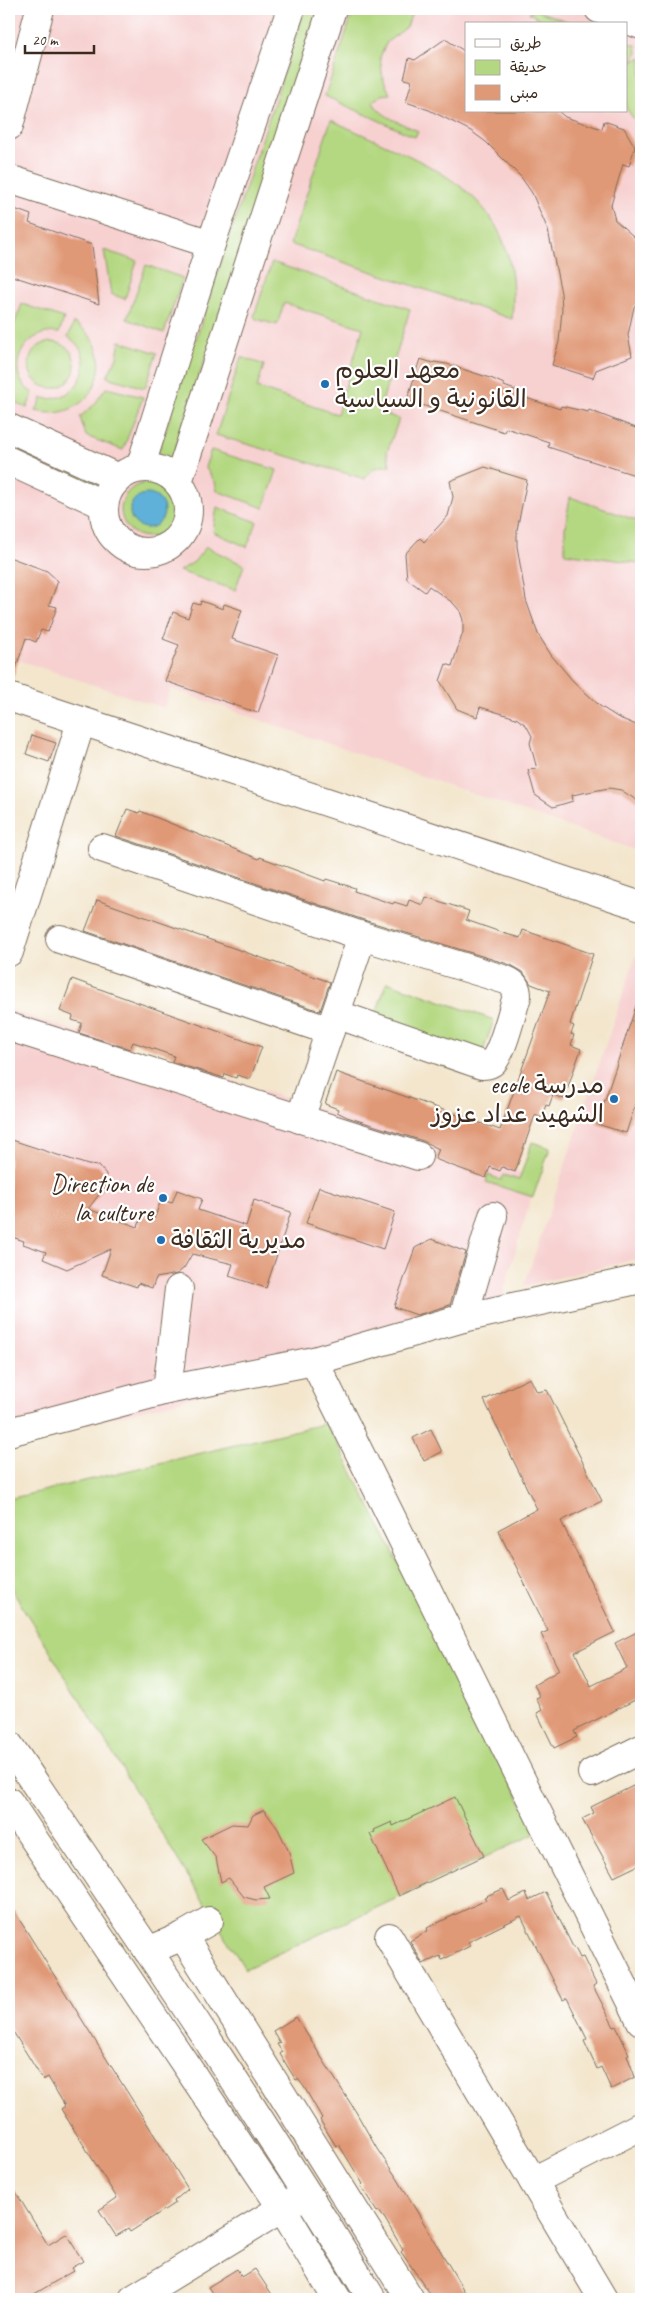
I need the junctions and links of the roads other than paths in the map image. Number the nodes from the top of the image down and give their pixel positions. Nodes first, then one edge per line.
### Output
1 (40, 9) edge
2 (292, 9) edge
3 (332, 9) edge
4 (599, 9) edge
5 (641, 25) edge
6 (9, 126) edge
7 (9, 179) edge
8 (211, 244) junction
9 (9, 428) edge
10 (9, 461) edge
11 (129, 473) junction
12 (178, 482) junction
13 (104, 505) junction
14 (9, 697) edge
15 (81, 722) junction
16 (102, 848) dead end
17 (641, 906) edge
18 (362, 936) junction
19 (60, 939) dead end
20 (9, 952) edge
21 (333, 1023) junction
22 (9, 1027) edge
23 (300, 1119) junction
24 (418, 1156) dead end
25 (493, 1216) dead end
26 (641, 1279) edge
27 (179, 1289) dead end
28 (463, 1318) junction
29 (314, 1362) junction
30 (166, 1390) junction
31 (9, 1432) edge
32 (9, 1745) edge
33 (641, 1749) edge
34 (592, 1773) dead end
35 (9, 1802) edge
36 (209, 1921) dead end
37 (183, 1936) junction
38 (389, 1937) dead end
39 (148, 1951) junction
40 (641, 2021) edge
41 (641, 2126) edge
42 (533, 2181) junction
43 (308, 2193) junction
44 (282, 2208) junction
45 (133, 2299) edge
46 (337, 2299) edge
47 (372, 2299) edge
48 (410, 2299) edge
49 (603, 2299) edge

1 - 6 street
2 - 8 street
3 - 12 street
4 - 5 street
7 - 8 street
8 - 11 street
9 - 11 street
10 - 13 street
11 - 12 street
11 - 13 street
12 - 13 street
14 - 15 street
15 - 17 street
15 - 20 street
16 - 18 street
18 - 21 street
18 - 21 street
19 - 21 street
21 - 23 street
22 - 23 street
23 - 24 street
25 - 28 street
26 - 28 street
27 - 30 street
28 - 29 street
29 - 30 street
29 - 40 street
30 - 31 street
32 - 39 street
33 - 34 street
35 - 44 street
36 - 37 street
37 - 39 street
37 - 48 street
38 - 42 street
39 - 43 street
41 - 42 street
42 - 49 street
43 - 44 street
43 - 47 street
44 - 45 street
44 - 46 street

